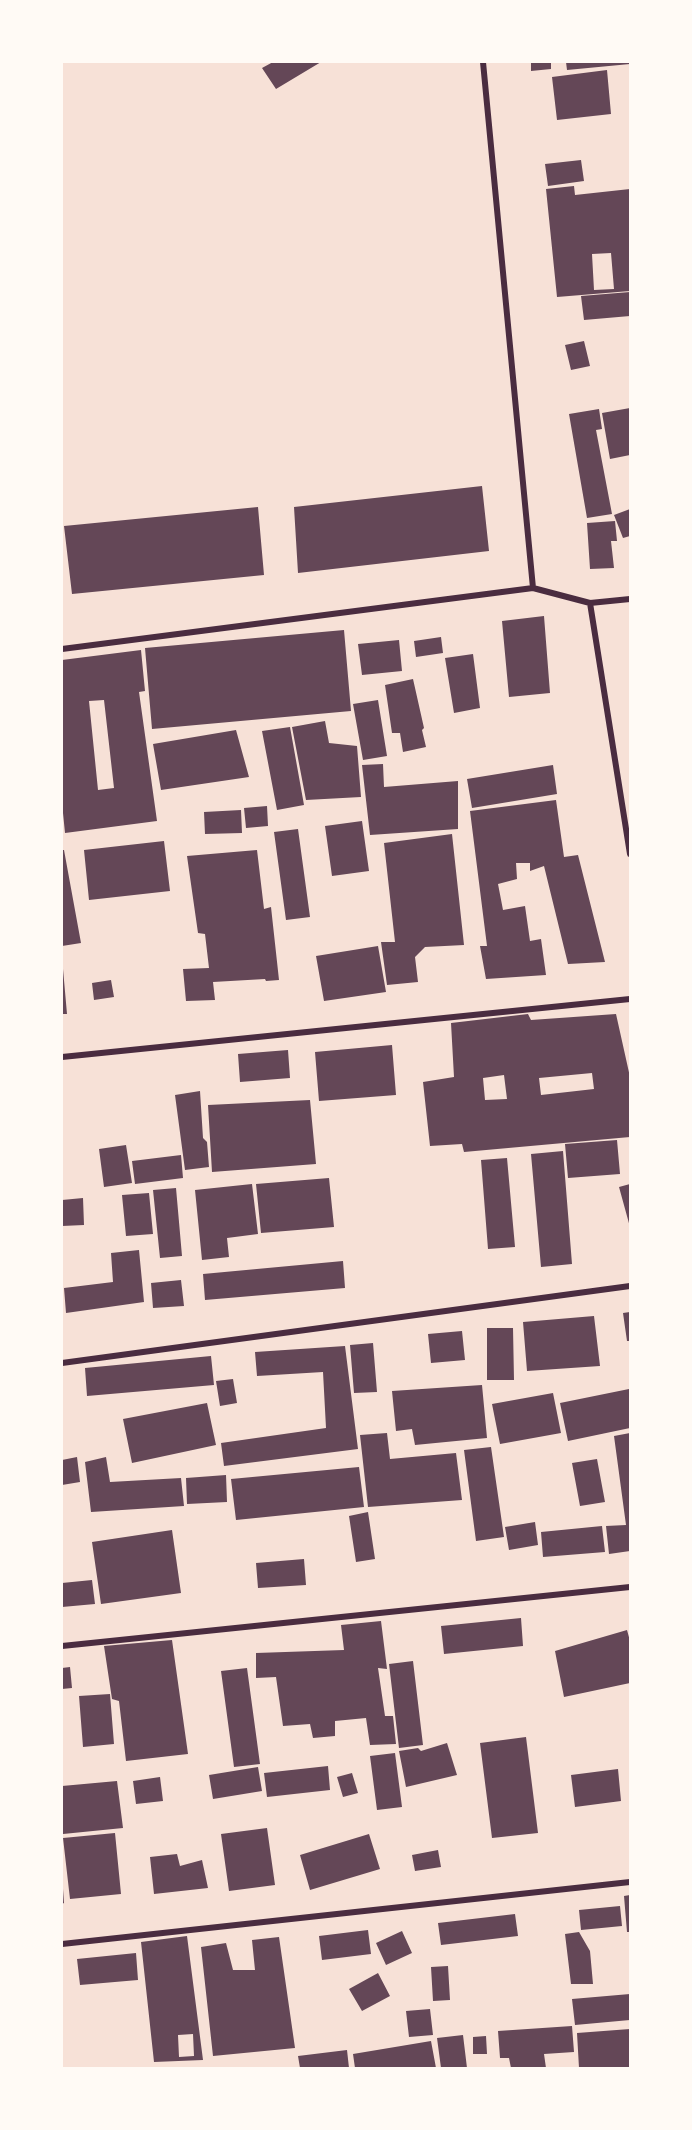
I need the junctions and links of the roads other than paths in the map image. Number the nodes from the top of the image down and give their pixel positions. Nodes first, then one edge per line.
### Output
1 (483, 62) edge
2 (533, 588) junction
3 (630, 599) edge
4 (590, 603) junction
5 (62, 649) edge
6 (630, 854) edge
7 (630, 999) edge
8 (62, 1057) edge
9 (630, 1286) edge
10 (62, 1363) edge
11 (630, 1587) edge
12 (62, 1646) edge
13 (630, 1882) edge
14 (62, 1944) edge

1 - 2 street
2 - 4 street
2 - 5 street
3 - 4 street
4 - 6 street
7 - 8 street
9 - 10 street
11 - 12 street
13 - 14 street

